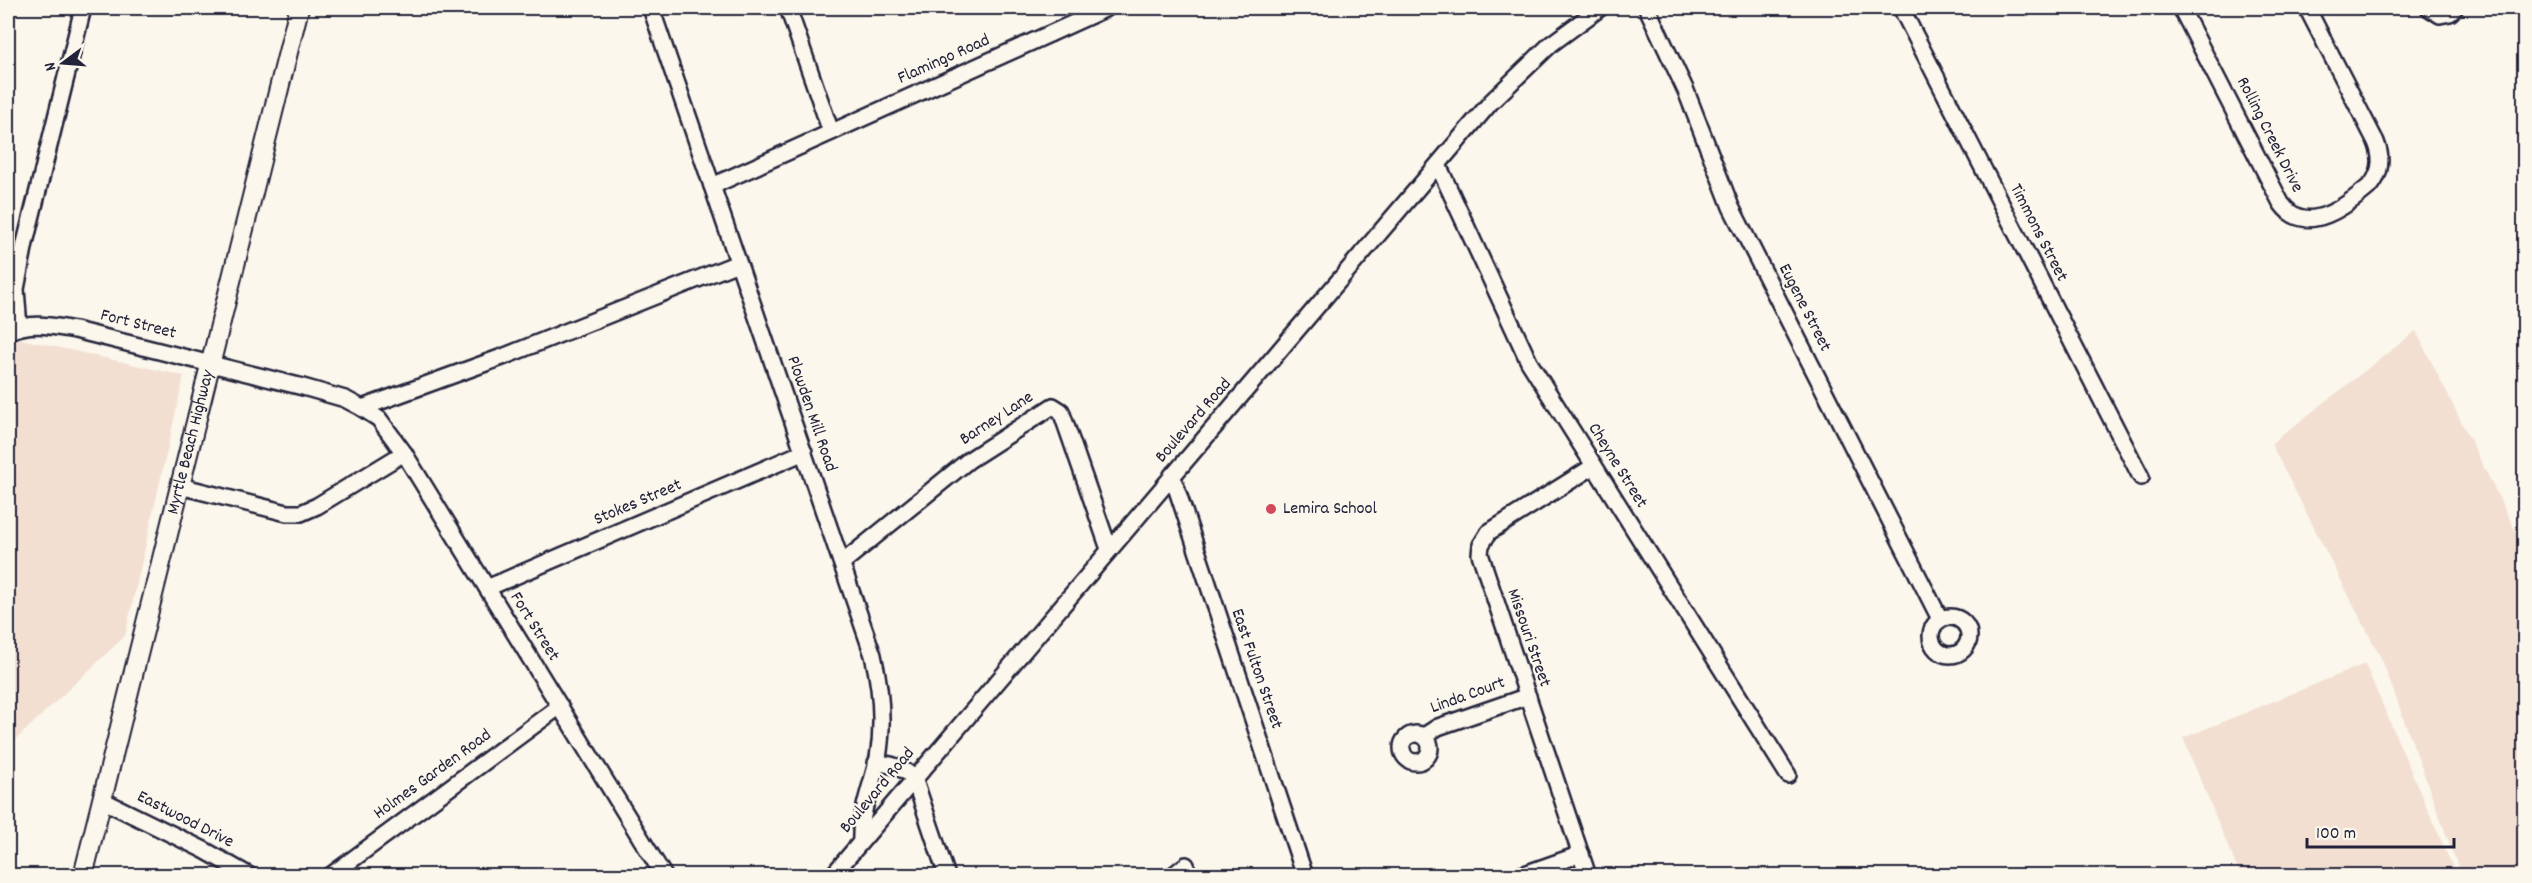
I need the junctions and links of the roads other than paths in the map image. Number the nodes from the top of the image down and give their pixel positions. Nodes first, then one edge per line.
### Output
1 (82, 8) edge
2 (299, 8) edge
3 (651, 8) edge
4 (788, 8) edge
5 (1107, 8) edge
6 (1647, 8) edge
7 (1901, 8) edge
8 (2181, 8) edge
9 (2307, 8) edge
10 (2429, 8) edge
11 (2455, 8) edge
12 (1590, 10) edge
13 (831, 132) junction
14 (1438, 165) junction
15 (712, 186) junction
16 (738, 263) junction
17 (13, 329) edge
18 (210, 363) junction
19 (362, 408) junction
20 (804, 452) junction
21 (404, 453) junction
22 (1594, 466) junction
23 (1172, 475) junction
24 (2141, 477) dead end
25 (180, 486) junction
26 (1109, 549) junction
27 (842, 563) junction
28 (487, 588) junction
29 (1940, 619) dead end
30 (1528, 696) junction
31 (560, 706) junction
32 (1424, 736) dead end
33 (876, 763) junction
34 (1788, 775) dead end
35 (914, 778) junction
36 (102, 800) junction
37 (861, 840) junction
38 (1581, 854) junction
39 (1186, 865) dead end
40 (83, 876) edge
41 (250, 876) edge
42 (330, 876) edge
43 (664, 876) edge
44 (832, 876) edge
45 (946, 876) edge
46 (1172, 876) edge
47 (1305, 876) edge
48 (1519, 876) edge
49 (1588, 876) edge

1 - 17 street
2 - 18 main road, Myrtle Beach Highway
3 - 15 street, Plowden Mill Road
4 - 13 street
5 - 13 street, Flamingo Road
6 - 29 street, Eugene Street
7 - 24 street, Timmons Street
8 - 9 street, Rolling Creek Drive
10 - 11 street
12 - 14 street, Boulevard Road
13 - 15 street, Flamingo Road
14 - 22 street, Cheyne Street
14 - 23 street, Boulevard Road
15 - 16 street, Plowden Mill Road
16 - 19 street
16 - 20 street, Plowden Mill Road
17 - 18 street, Fort Street
18 - 19 street, Fort Street
18 - 25 main road, Myrtle Beach Highway
19 - 21 street, Fort Street
20 - 27 street, Plowden Mill Road
20 - 28 street, Stokes Street
21 - 25 street
21 - 28 street, Fort Street
22 - 30 street, Missouri Street
22 - 34 street, Cheyne Street
23 - 26 street, Boulevard Road
23 - 47 street, East Fulton Street
25 - 36 main road, Myrtle Beach Highway
26 - 27 street, Barney Lane
26 - 35 street, Boulevard Road
27 - 33 street, Plowden Mill Road
28 - 31 street, Fort Street
30 - 32 street, Linda Court
30 - 38 street, Missouri Street
31 - 42 street, Holmes Garden Road
31 - 43 street, Fort Street
33 - 35 street
33 - 37 street, Plowden Mill Road
35 - 37 street, Boulevard Road
35 - 45 street
36 - 40 main road, Myrtle Beach Highway
36 - 41 street, Eastwood Drive
37 - 44 street, Boulevard Road
38 - 48 street
38 - 49 street, Missouri Street
39 - 46 street

